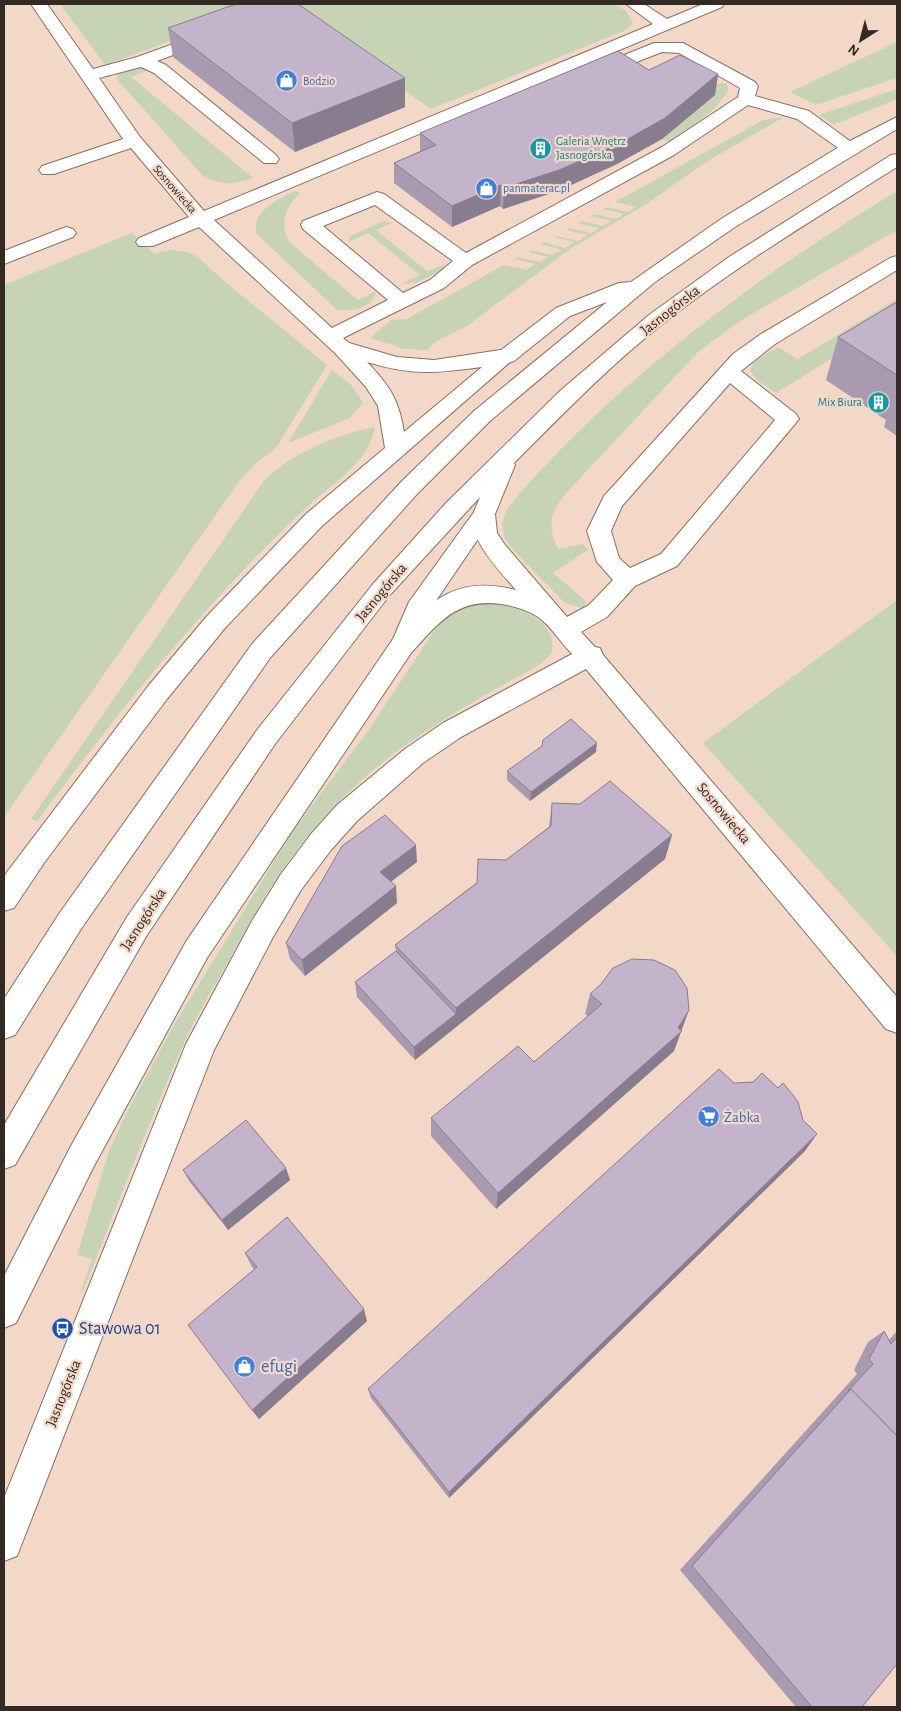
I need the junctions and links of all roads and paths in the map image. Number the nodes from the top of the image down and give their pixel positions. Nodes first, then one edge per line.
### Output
1 (39, 4) edge
2 (634, 4) edge
3 (716, 4) edge
4 (665, 25) junction
5 (225, 30) edge
6 (143, 61) junction
7 (89, 75) junction
8 (746, 99) junction
9 (526, 102) edge
10 (897, 122) edge
11 (134, 141) junction
12 (850, 148) junction
13 (270, 159) dead end
14 (897, 159) edge
15 (48, 170) dead end
16 (201, 218) junction
17 (66, 233) dead end
18 (146, 242) dead end
19 (4, 258) edge
20 (465, 261) junction
21 (897, 262) edge
22 (648, 278) junction
23 (401, 301) junction
24 (336, 342) junction
25 (507, 356) junction
26 (729, 372) junction
27 (396, 450) junction
28 (509, 454) junction
29 (484, 514) junction
30 (626, 580) junction
31 (546, 611) junction
32 (566, 629) junction
33 (402, 646) junction
34 (591, 655) junction
35 (4, 899) edge
36 (897, 1019) edge
37 (4, 1026) edge
38 (4, 1154) edge
39 (4, 1311) edge
40 (4, 1543) edge

1 - 7 street, Sosnowiecka
2 - 4 street
3 - 4 street
4 - 16 street
5 - 6 street
6 - 7 street
6 - 13 street
7 - 11 street, Sosnowiecka
8 - 9 street
8 - 12 street
8 - 20 street
10 - 12 street
11 - 15 street
11 - 16 street, Sosnowiecka
12 - 22 street
14 - 28 street, Jasnogórska
16 - 18 street
16 - 24 street, Sosnowiecka
17 - 19 street
20 - 23 street
20 - 23 street
21 - 26 street
22 - 25 street
22 - 37 street
23 - 24 street
24 - 25 street, Sosnowiecka
24 - 27 street, Sosnowiecka
25 - 27 street
26 - 30 street
26 - 30 street
27 - 35 street
28 - 29 street
28 - 38 street, Jasnogórska
29 - 31 street, Sosnowiecka
29 - 33 street
30 - 32 street
31 - 32 street, Sosnowiecka
31 - 33 street, Sosnowiecka
32 - 34 street, Sosnowiecka
33 - 39 street
34 - 36 street, Sosnowiecka
34 - 40 street, Jasnogórska

